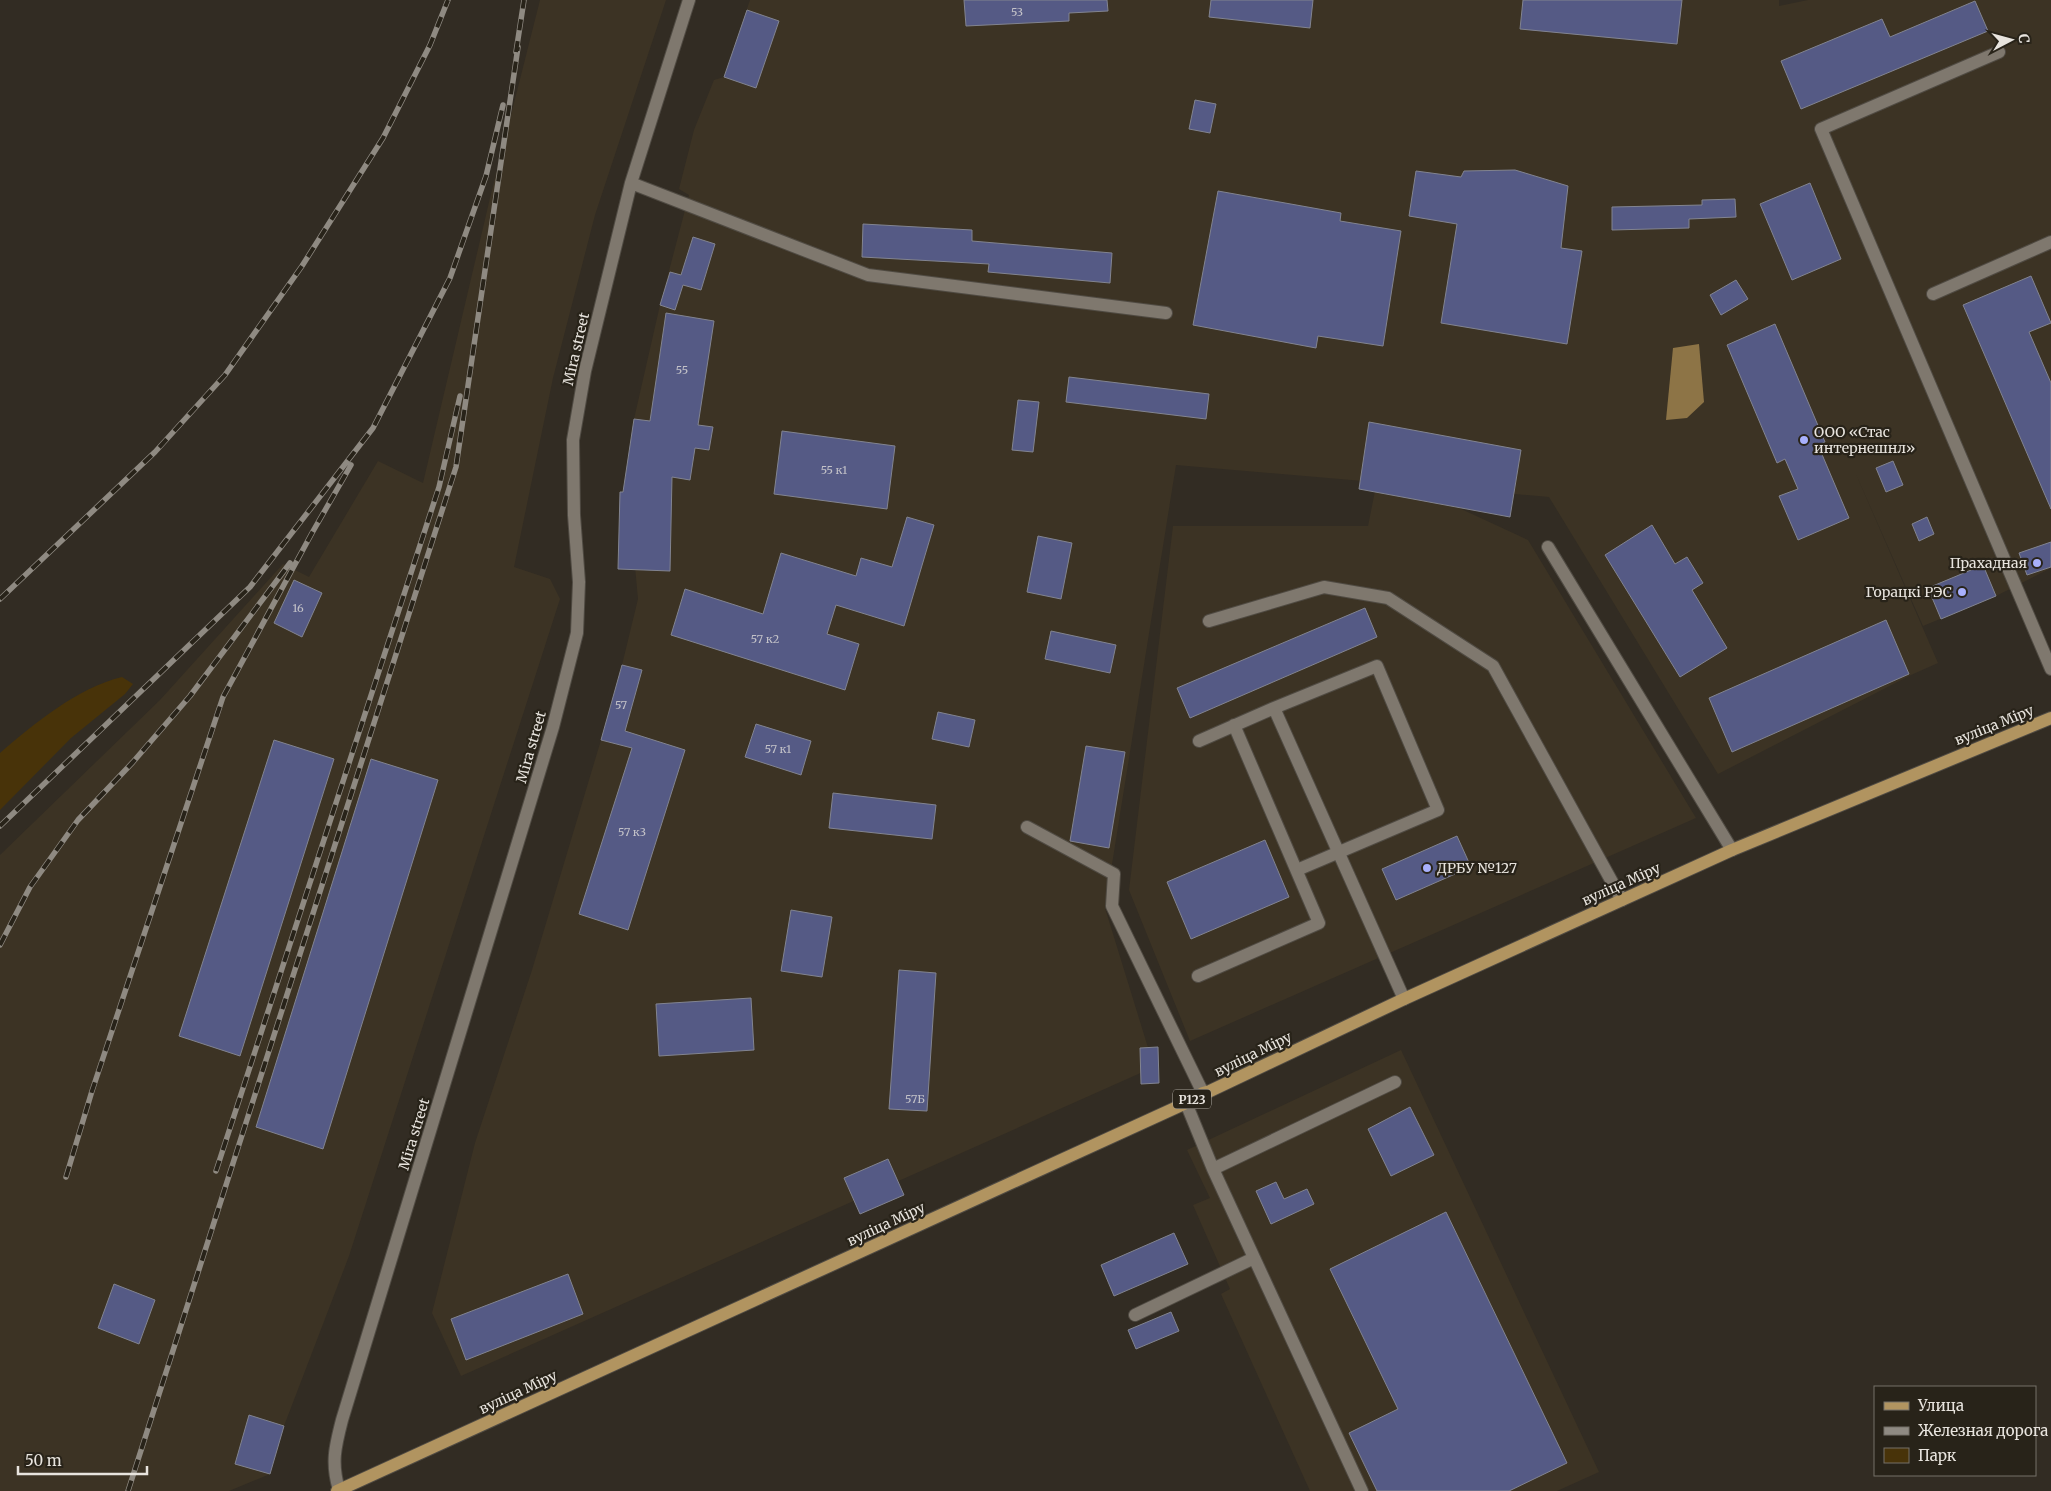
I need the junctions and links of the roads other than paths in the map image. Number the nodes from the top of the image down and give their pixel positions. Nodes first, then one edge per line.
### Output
1 (689, 0) edge
2 (1999, 52) dead end
3 (631, 183) junction
4 (2051, 242) edge
5 (1933, 294) dead end
6 (1166, 313) dead end
7 (1548, 547) dead end
8 (1210, 621) dead end
9 (2051, 669) edge
10 (1274, 708) junction
11 (2051, 718) edge
12 (1234, 725) junction
13 (1199, 741) dead end
14 (1027, 827) dead end
15 (1732, 850) junction
16 (1337, 851) junction
17 (1297, 870) junction
18 (1622, 900) junction
19 (1198, 976) dead end
20 (1404, 999) junction
21 (1395, 1082) dead end
22 (1203, 1093) junction
23 (1186, 1103) junction
24 (1213, 1169) junction
25 (1254, 1258) junction
26 (1135, 1315) dead end
27 (338, 1491) edge
28 (1362, 1491) edge

1 - 3 street, Mira street
2 - 9 street
3 - 6 street
3 - 27 street, Mira street
4 - 5 street
7 - 15 street
8 - 18 street
10 - 12 street
10 - 16 street
10 - 16 street
11 - 15 main road, вуліца Міру / Р123
12 - 13 street
12 - 17 street
14 - 22 street
15 - 18 main road, вуліца Міру / Р123
16 - 17 street
16 - 20 street
17 - 19 street
18 - 20 main road, вуліца Міру / Р123
20 - 22 main road, вуліца Міру / Р123
21 - 24 street
22 - 23 main road, вуліца Міру / Р123
23 - 24 street
23 - 27 main road, вуліца Міру / Р123
24 - 25 street
25 - 26 street
25 - 28 street

